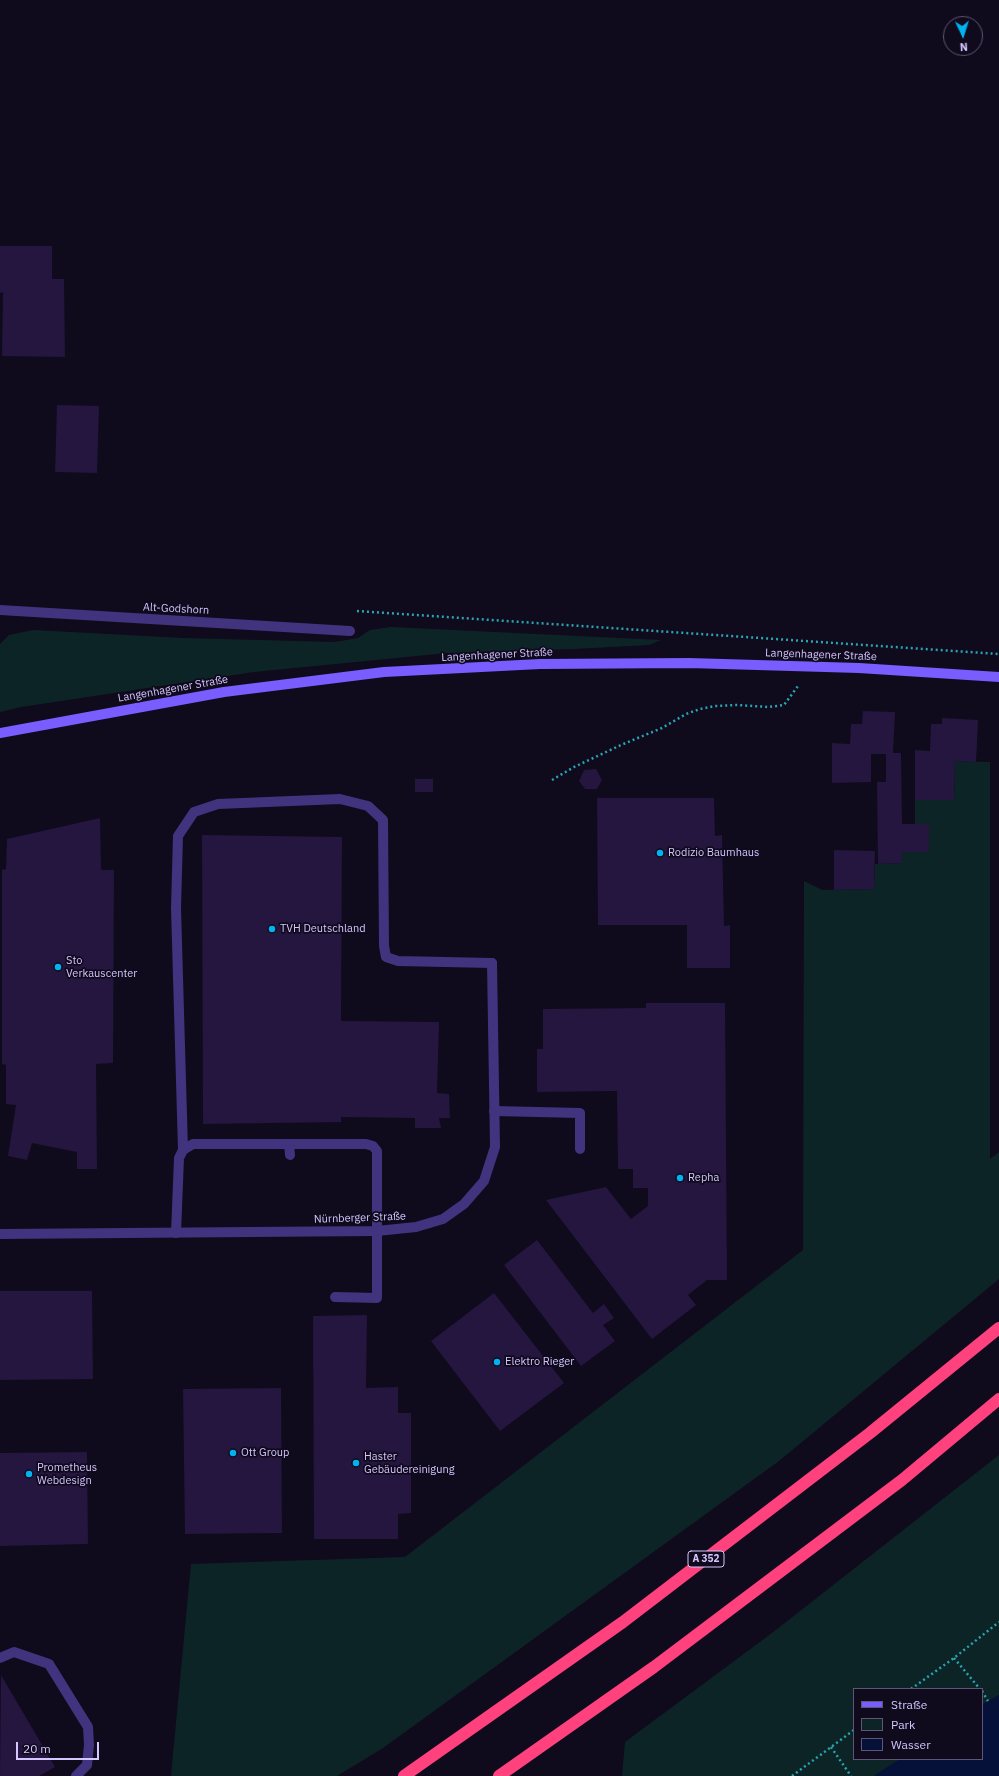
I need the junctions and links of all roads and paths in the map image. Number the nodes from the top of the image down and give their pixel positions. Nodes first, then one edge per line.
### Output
1 (0, 610) edge
2 (351, 611) dead end
3 (350, 631) dead end
4 (999, 654) edge
5 (803, 666) junction
6 (999, 677) edge
7 (0, 733) edge
8 (552, 780) dead end
9 (494, 1111) junction
10 (289, 1144) junction
11 (580, 1149) dead end
12 (183, 1150) junction
13 (290, 1155) dead end
14 (377, 1231) junction
15 (176, 1233) junction
16 (0, 1234) edge
17 (335, 1297) dead end
18 (999, 1328) edge
19 (999, 1399) edge
20 (999, 1622) edge
21 (0, 1658) edge
22 (954, 1658) junction
23 (912, 1688) edge
24 (979, 1688) edge
25 (983, 1693) edge
26 (988, 1701) dead end
27 (853, 1731) edge
28 (831, 1747) junction
29 (76, 1776) edge
30 (404, 1776) edge
31 (499, 1776) edge
32 (792, 1776) edge
33 (851, 1776) edge

1 - 3 street, Alt-Godshorn
2 - 4 path
5 - 6 main road, Langenhagener Straße
5 - 7 main road, Langenhagener Straße
5 - 8 path
9 - 11 street
9 - 12 street, Nürnberger Straße
9 - 14 street, Nürnberger Straße
10 - 12 street
10 - 13 street
10 - 14 street
12 - 15 street
14 - 15 street, Nürnberger Straße
14 - 17 street
15 - 16 street, Nürnberger Straße
18 - 30 highway, A 352
19 - 31 highway
20 - 22 path
21 - 29 street
22 - 23 path
22 - 24 path
25 - 26 path
27 - 28 path
28 - 32 path
28 - 33 path

